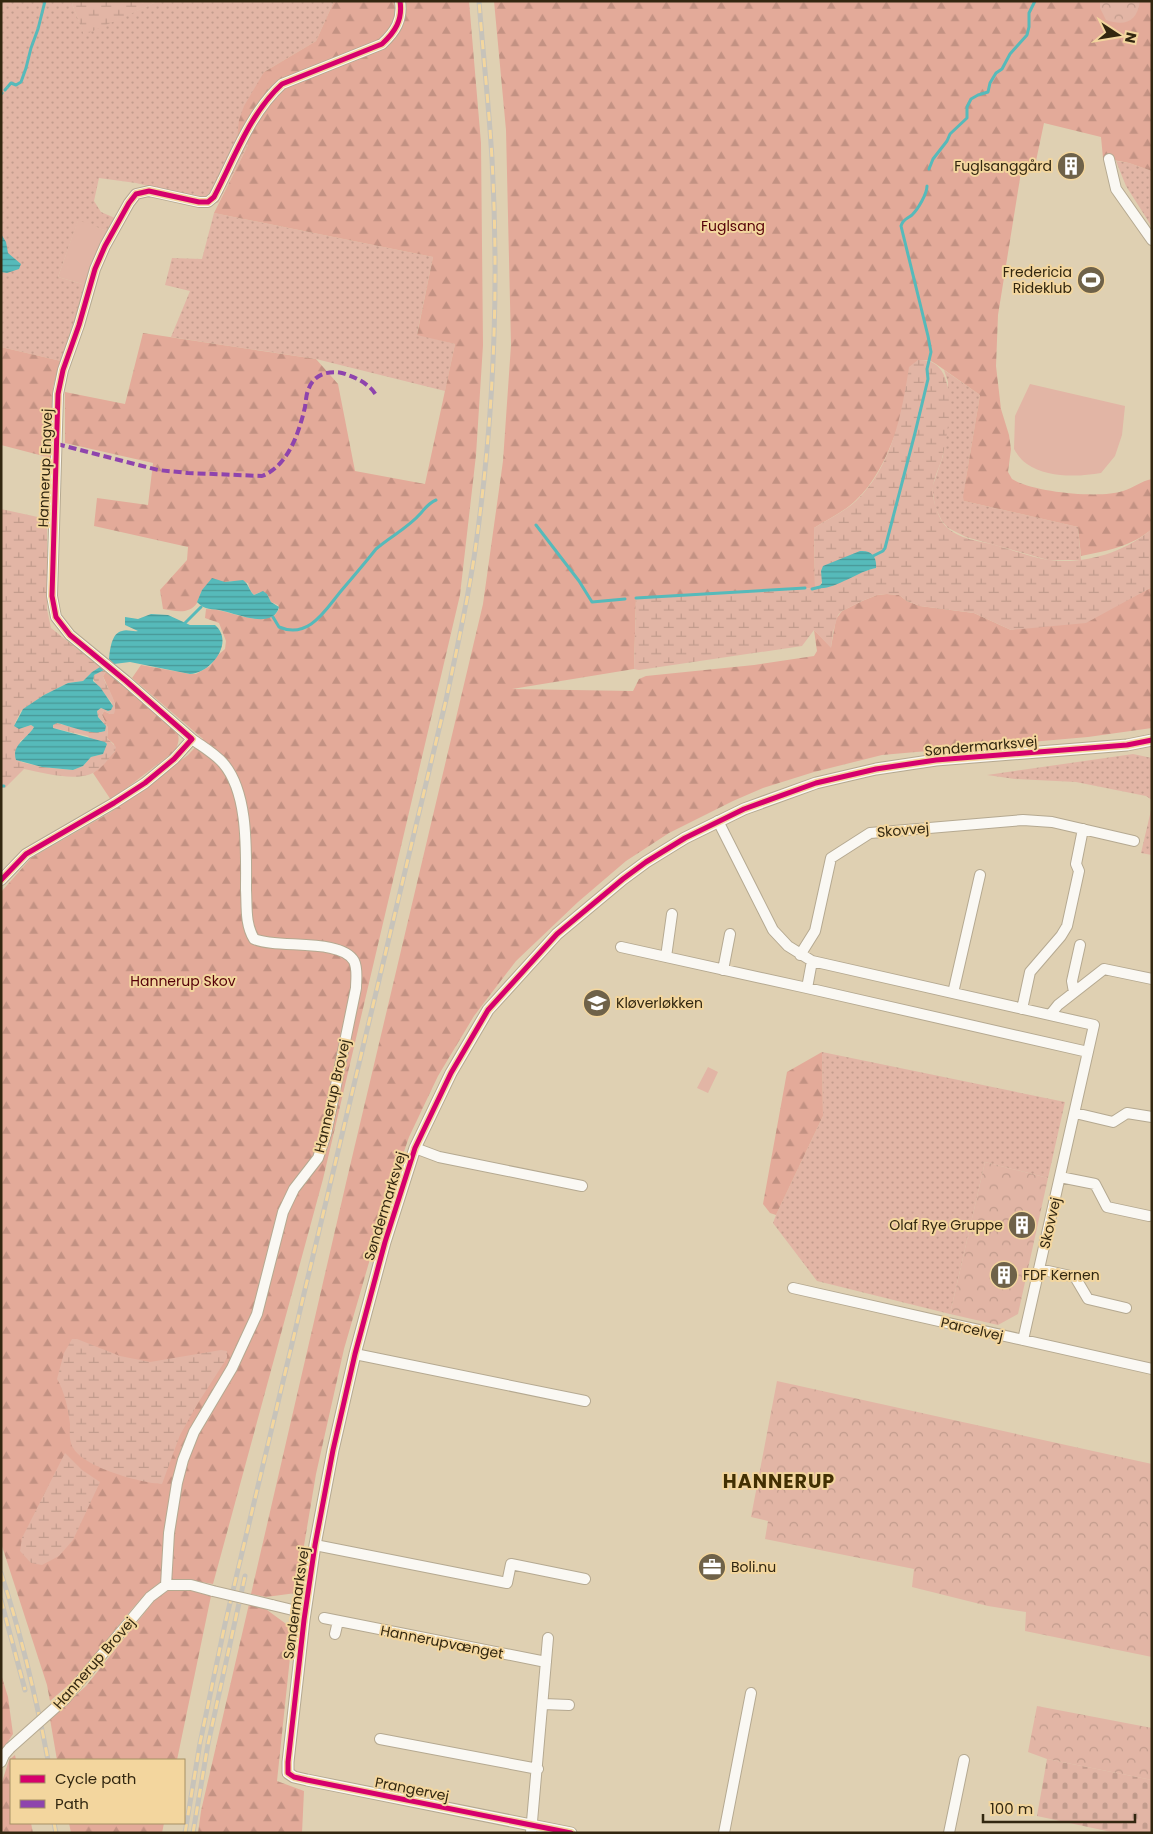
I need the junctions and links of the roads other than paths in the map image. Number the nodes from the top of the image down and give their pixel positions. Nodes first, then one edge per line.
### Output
1 (400, 1) edge
2 (1109, 159) dead end
3 (1152, 240) edge
4 (192, 739) junction
5 (1152, 740) edge
6 (718, 821) junction
7 (1083, 829) junction
8 (1134, 841) dead end
9 (980, 875) dead end
10 (1, 880) edge
11 (672, 914) dead end
12 (730, 934) dead end
13 (1080, 945) dead end
14 (621, 947) dead end
15 (800, 955) junction
16 (666, 957) junction
17 (812, 961) junction
18 (723, 970) junction
19 (1152, 979) edge
20 (807, 988) junction
21 (1074, 992) junction
22 (953, 993) junction
23 (1022, 1009) junction
24 (1050, 1015) junction
25 (1088, 1052) junction
26 (1075, 1113) junction
27 (1152, 1117) edge
28 (415, 1148) junction
29 (1060, 1177) junction
30 (582, 1186) dead end
31 (1150, 1216) dead end
32 (1039, 1269) junction
33 (793, 1288) dead end
34 (1126, 1308) dead end
35 (1023, 1340) junction
36 (355, 1354) junction
37 (1152, 1369) edge
38 (585, 1401) dead end
39 (315, 1545) junction
40 (584, 1579) dead end
41 (166, 1585) junction
42 (305, 1613) junction
43 (324, 1618) dead end
44 (338, 1621) junction
45 (335, 1634) dead end
46 (548, 1638) dead end
47 (546, 1662) junction
48 (751, 1693) dead end
49 (543, 1704) junction
50 (569, 1705) dead end
51 (380, 1739) dead end
52 (964, 1760) dead end
53 (1, 1762) edge
54 (538, 1769) junction
55 (288, 1773) joint
56 (532, 1829) edge
57 (571, 1833) edge
58 (724, 1833) edge
59 (949, 1833) edge

1 - 4 street, Hannerup Engvej
2 - 3 street
4 - 10 street
4 - 41 street, Hannerup Brovej
5 - 6 street, Søndermarksvej
6 - 15 street, Skovvej
6 - 28 street, Søndermarksvej
7 - 8 street, Skovvej
7 - 15 street, Skovvej
7 - 23 street
9 - 22 street
11 - 16 street
12 - 18 street
13 - 21 street
14 - 16 street
15 - 17 street, Skovvej
16 - 18 street
17 - 20 street
17 - 22 street, Skovvej
18 - 20 street
19 - 21 street
20 - 25 street
21 - 24 street
22 - 23 street, Skovvej
23 - 24 street, Skovvej
24 - 25 street, Skovvej
25 - 26 street, Skovvej
26 - 27 street
26 - 29 street, Skovvej
28 - 30 street, Søndermarksvej
28 - 36 street, Søndermarksvej
29 - 31 street
29 - 32 street, Skovvej
32 - 34 street
32 - 35 street, Skovvej
33 - 35 street, Parcelvej
35 - 37 street, Parcelvej
36 - 38 street
36 - 39 street, Søndermarksvej
39 - 40 street, Søndermarksvej
39 - 42 street, Søndermarksvej
41 - 42 street, bridge
41 - 53 street, Hannerup Brovej, bridge
42 - 55 street, Søndermarksvej
43 - 44 street, Hannerupvænget
44 - 45 street
44 - 47 street, Hannerupvænget
46 - 47 street
47 - 49 street
48 - 58 street
49 - 50 street
49 - 54 street
51 - 54 street
52 - 59 street
54 - 56 street
55 - 56 street, Prangervej
56 - 57 street, Prangervej

